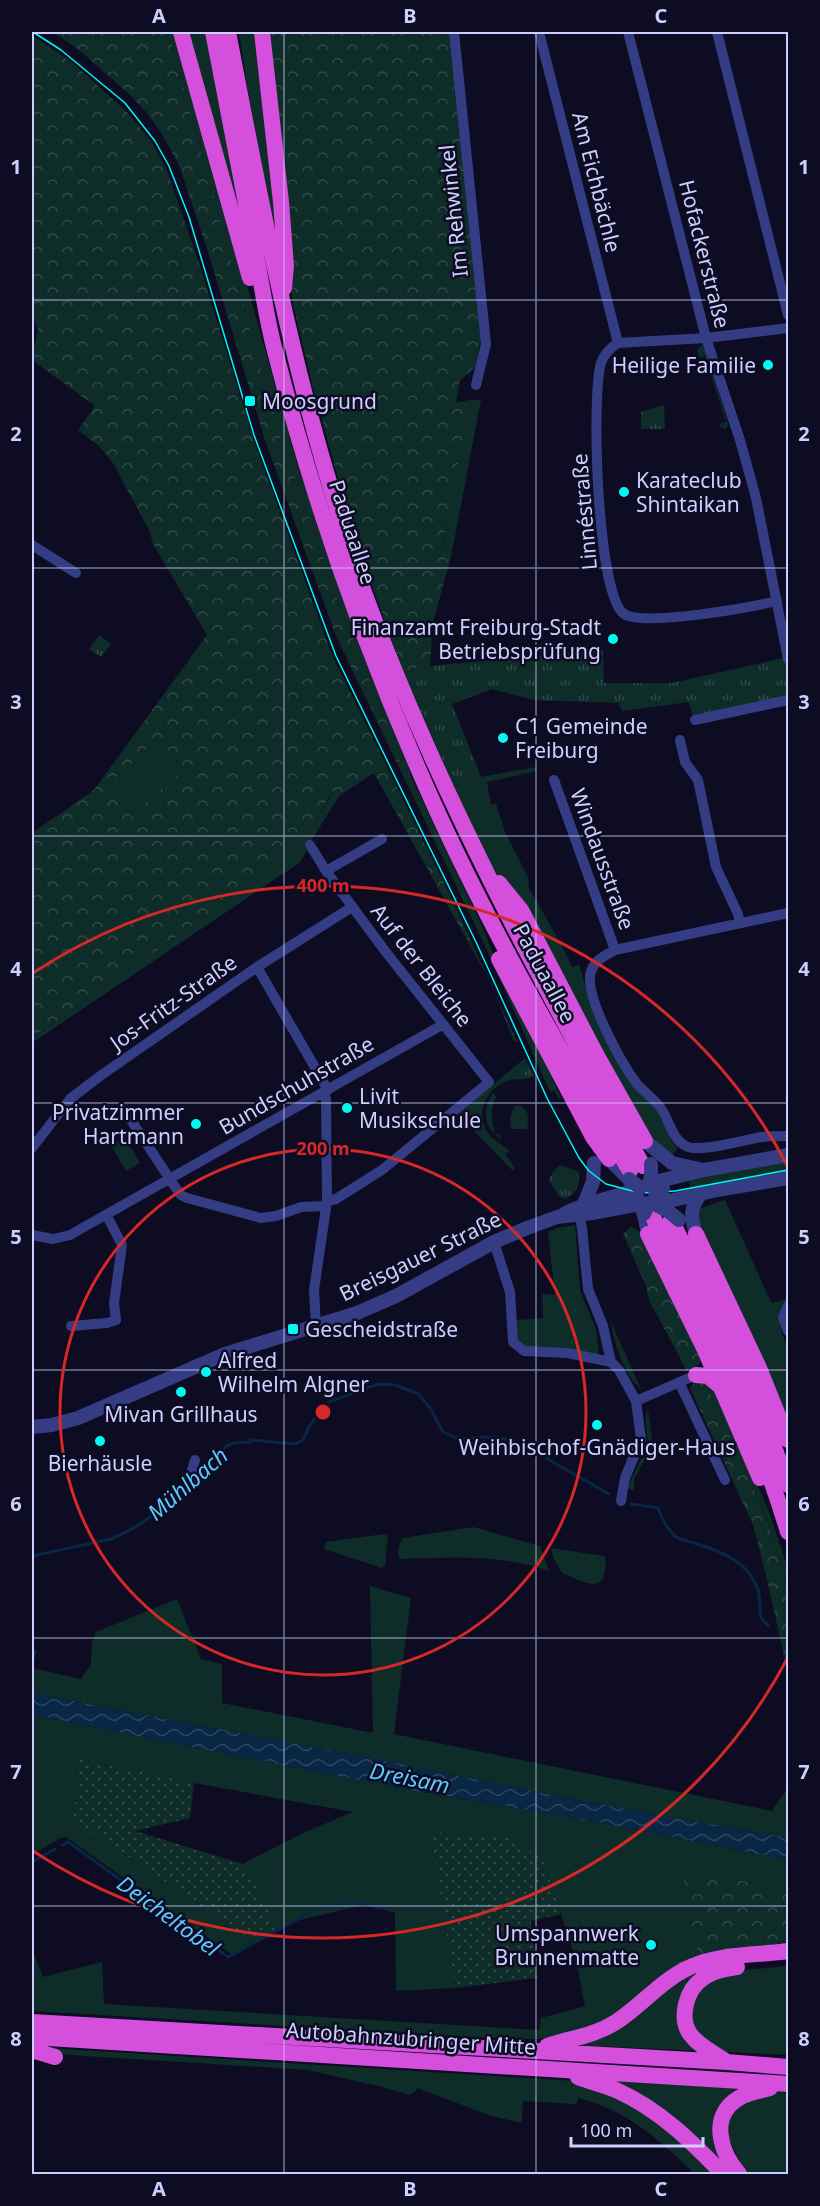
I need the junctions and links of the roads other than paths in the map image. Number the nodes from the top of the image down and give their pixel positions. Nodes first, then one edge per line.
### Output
1 (181, 32) edge
2 (262, 32) edge
3 (454, 32) edge
4 (538, 32) edge
5 (628, 32) edge
6 (717, 32) edge
7 (221, 33) edge
8 (282, 306) junction
9 (789, 315) edge
10 (789, 328) edge
11 (706, 338) junction
12 (618, 343) junction
13 (274, 350) junction
14 (476, 385) dead end
15 (32, 545) edge
16 (76, 573) dead end
17 (782, 608) edge
18 (789, 659) edge
19 (789, 700) edge
20 (695, 720) dead end
21 (680, 740) dead end
22 (554, 780) dead end
23 (382, 839) dead end
24 (310, 845) dead end
25 (475, 851) junction
26 (326, 872) junction
27 (475, 890) junction
28 (352, 907) junction
29 (789, 913) edge
30 (740, 923) junction
31 (615, 950) junction
32 (257, 967) junction
33 (442, 1024) junction
34 (325, 1092) junction
35 (129, 1117) dead end
36 (789, 1136) edge
37 (645, 1142) junction
38 (32, 1148) edge
39 (789, 1155) edge
40 (704, 1170) junction
41 (789, 1179) edge
42 (171, 1180) junction
43 (639, 1193) junction
44 (701, 1194) junction
45 (326, 1204) junction
46 (580, 1209) junction
47 (107, 1216) junction
48 (675, 1220) junction
49 (32, 1234) edge
50 (696, 1234) junction
51 (494, 1242) junction
52 (788, 1306) edge
53 (71, 1326) dead end
54 (316, 1326) junction
55 (789, 1331) edge
56 (705, 1350) junction
57 (611, 1362) junction
58 (696, 1375) junction
59 (679, 1382) junction
60 (721, 1387) junction
61 (636, 1401) junction
62 (32, 1427) edge
63 (789, 1440) edge
64 (725, 1480) dead end
65 (789, 1485) edge
66 (621, 1501) dead end
67 (782, 1511) junction
68 (789, 1532) edge
69 (789, 1951) edge
70 (789, 1961) edge
71 (32, 2022) edge
72 (32, 2037) edge
73 (32, 2050) edge
74 (536, 2050) junction
75 (55, 2057) dead end
76 (727, 2062) junction
77 (555, 2070) junction
78 (788, 2078) edge
79 (723, 2175) edge
80 (740, 2175) edge

1 - 13 highway
2 - 8 highway
3 - 14 street, Im Rehwinkel
4 - 12 street, Am Eichbächle
5 - 11 street, Hofackerstraße
6 - 9 street
7 - 8 highway, Paduaallee
7 - 13 highway, Paduaallee
8 - 25 highway, Paduaallee
10 - 11 street
11 - 12 street
11 - 17 street, Hofackerstraße
12 - 17 street, Linnéstraße
13 - 27 highway, Paduaallee
15 - 16 street
17 - 18 street, Hofackerstraße
19 - 20 street
21 - 30 street
22 - 31 street, Windausstraße
23 - 26 street
24 - 26 street, Auf der Bleiche
25 - 37 highway
25 - 43 highway, Paduaallee
26 - 28 street, Auf der Bleiche
27 - 43 highway, Paduaallee
27 - 43 highway
28 - 32 street, Jos-Fritz-Straße
28 - 33 street, Auf der Bleiche
29 - 30 street
30 - 31 street
31 - 36 street
32 - 34 street
32 - 38 street, Jos-Fritz-Straße
33 - 34 street, Bundschuhstraße
33 - 45 street, Auf der Bleiche
34 - 42 street, Bundschuhstraße
34 - 45 street
35 - 42 street
37 - 40 street
37 - 43 street
39 - 40 street
40 - 43 street
41 - 44 street, Breisgauer Straße
42 - 45 street
42 - 47 street, Bundschuhstraße
43 - 44 street, Breisgauer Straße
43 - 46 street, Breisgauer Straße
43 - 46 street
43 - 48 street, bridge
43 - 56 highway
43 - 67 highway, Paduaallee
44 - 50 street
45 - 54 street
46 - 51 street, Breisgauer Straße
46 - 57 street
47 - 49 street, Bundschuhstraße
47 - 53 street
48 - 50 street
48 - 65 highway
50 - 63 highway
51 - 54 street, Breisgauer Straße
51 - 57 street
52 - 55 street
54 - 62 street, Breisgauer Straße
56 - 58 highway
56 - 60 highway
57 - 61 street
58 - 59 street
58 - 60 highway
59 - 61 street
59 - 64 street
60 - 67 highway
61 - 66 street
67 - 68 highway, Paduaallee
69 - 74 highway
70 - 76 highway
71 - 74 highway, Autobahnzubringer Mitte
72 - 77 highway, Autobahnzubringer Mitte
73 - 75 highway
74 - 76 highway, Autobahnzubringer Mitte
76 - 78 highway, Autobahnzubringer Mitte
77 - 78 highway, Autobahnzubringer Mitte
77 - 79 highway
78 - 80 highway

